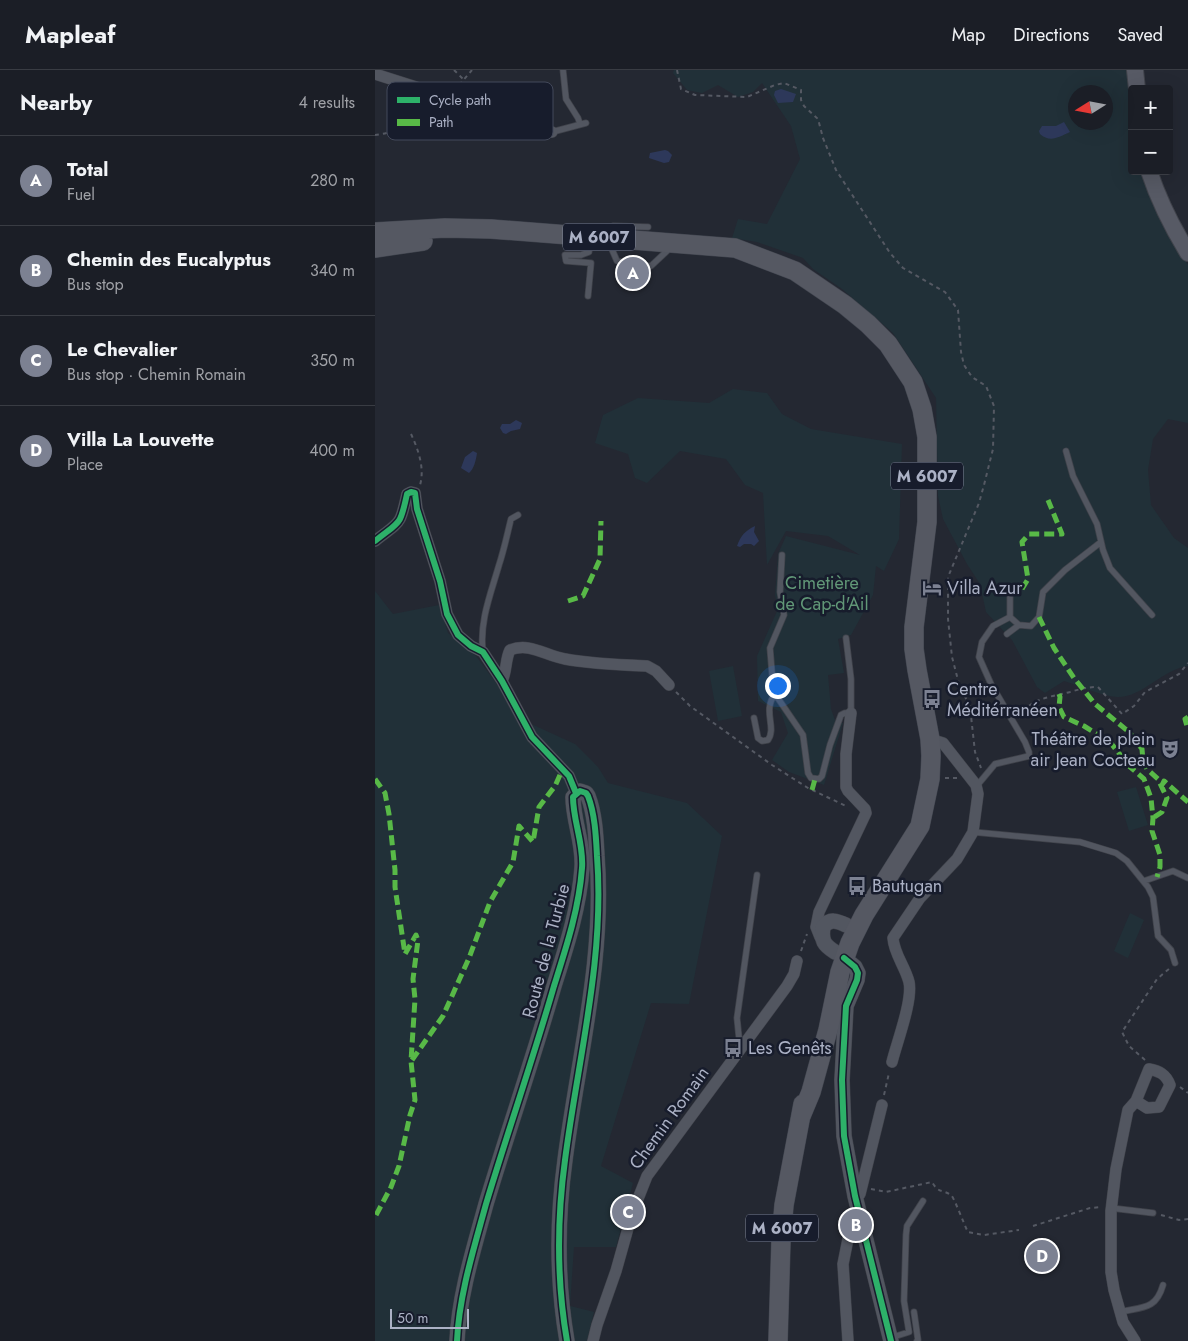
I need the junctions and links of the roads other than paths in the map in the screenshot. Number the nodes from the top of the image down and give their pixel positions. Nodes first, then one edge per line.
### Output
1 (563, 70) edge
2 (1135, 70) edge
3 (375, 74) edge
4 (400, 82) edge
5 (1137, 85) edge
6 (553, 132) edge
7 (1151, 175) edge
8 (648, 227) dead end
9 (375, 232) edge
10 (444, 237) junction
11 (375, 238) edge
12 (610, 241) junction
13 (589, 244) junction
14 (375, 248) edge
15 (667, 251) junction
16 (1188, 253) edge
17 (752, 255) junction
18 (633, 264) dead end
19 (644, 266) dead end
20 (588, 296) dead end
21 (1066, 450) dead end
22 (518, 515) dead end
23 (375, 541) edge
24 (1101, 542) junction
25 (782, 555) dead end
26 (1010, 588) dead end
27 (1152, 615) dead end
28 (1010, 617) junction
29 (1019, 625) junction
30 (1007, 634) dead end
31 (846, 638) dead end
32 (483, 652) junction
33 (502, 681) junction
34 (669, 685) road end
35 (775, 694) junction
36 (851, 713) junction
37 (753, 718) dead end
38 (930, 739) junction
39 (973, 782) junction
40 (576, 793) junction
41 (973, 832) junction
42 (757, 875) dead end
43 (1188, 878) edge
44 (1144, 881) junction
45 (825, 899) junction
46 (839, 940) junction
47 (797, 961) dead end
48 (1175, 963) road end
49 (743, 1047) junction
50 (891, 1062) road end
51 (1137, 1101) junction
52 (882, 1105) road end
53 (858, 1192) junction
54 (923, 1201) dead end
55 (1111, 1208) junction
56 (859, 1214) junction
57 (1153, 1214) road end
58 (1163, 1285) dead end
59 (914, 1312) dead end
60 (1120, 1312) junction
61 (891, 1340) edge
62 (457, 1341) edge
63 (567, 1341) edge
64 (593, 1341) edge
65 (778, 1341) edge
66 (848, 1341) edge
67 (917, 1341) edge
68 (1135, 1341) edge

1 - 6 lane
2 - 5 main road
3 - 4 street
7 - 16 main road
8 - 12 lane
9 - 12 main road, M 6007
10 - 11 main road, M 6007
10 - 13 main road, M 6007
10 - 14 main road
12 - 13 main road, M 6007
12 - 15 main road, M 6007
12 - 17 main road, M 6007
12 - 18 lane
13 - 20 lane
15 - 17 main road, M 6007
15 - 19 lane
17 - 38 main road, M 6007
21 - 24 lane
22 - 32 lane
23 - 32 street
24 - 27 lane
24 - 29 lane
25 - 35 lane
26 - 28 lane
28 - 29 lane
28 - 39 lane
29 - 30 lane
31 - 36 lane
32 - 33 street
33 - 34 street
33 - 40 street
35 - 36 lane
35 - 37 lane
36 - 45 street
38 - 39 street
38 - 46 main road, M 6007
39 - 41 street
40 - 62 street, Route de la Turbie
40 - 63 street, Route de la Turbie
41 - 44 lane
41 - 50 street
42 - 49 lane
43 - 44 lane
44 - 48 lane
45 - 46 street
45 - 46 street
46 - 53 street
46 - 65 main road, M 6007
47 - 49 street, Chemin Romain
49 - 64 street, Chemin Romain
51 - 51 street
51 - 55 street
52 - 53 street
53 - 56 street
54 - 61 lane
55 - 57 lane
55 - 60 street
56 - 61 street
56 - 66 street
58 - 60 lane
59 - 67 lane
60 - 68 street

